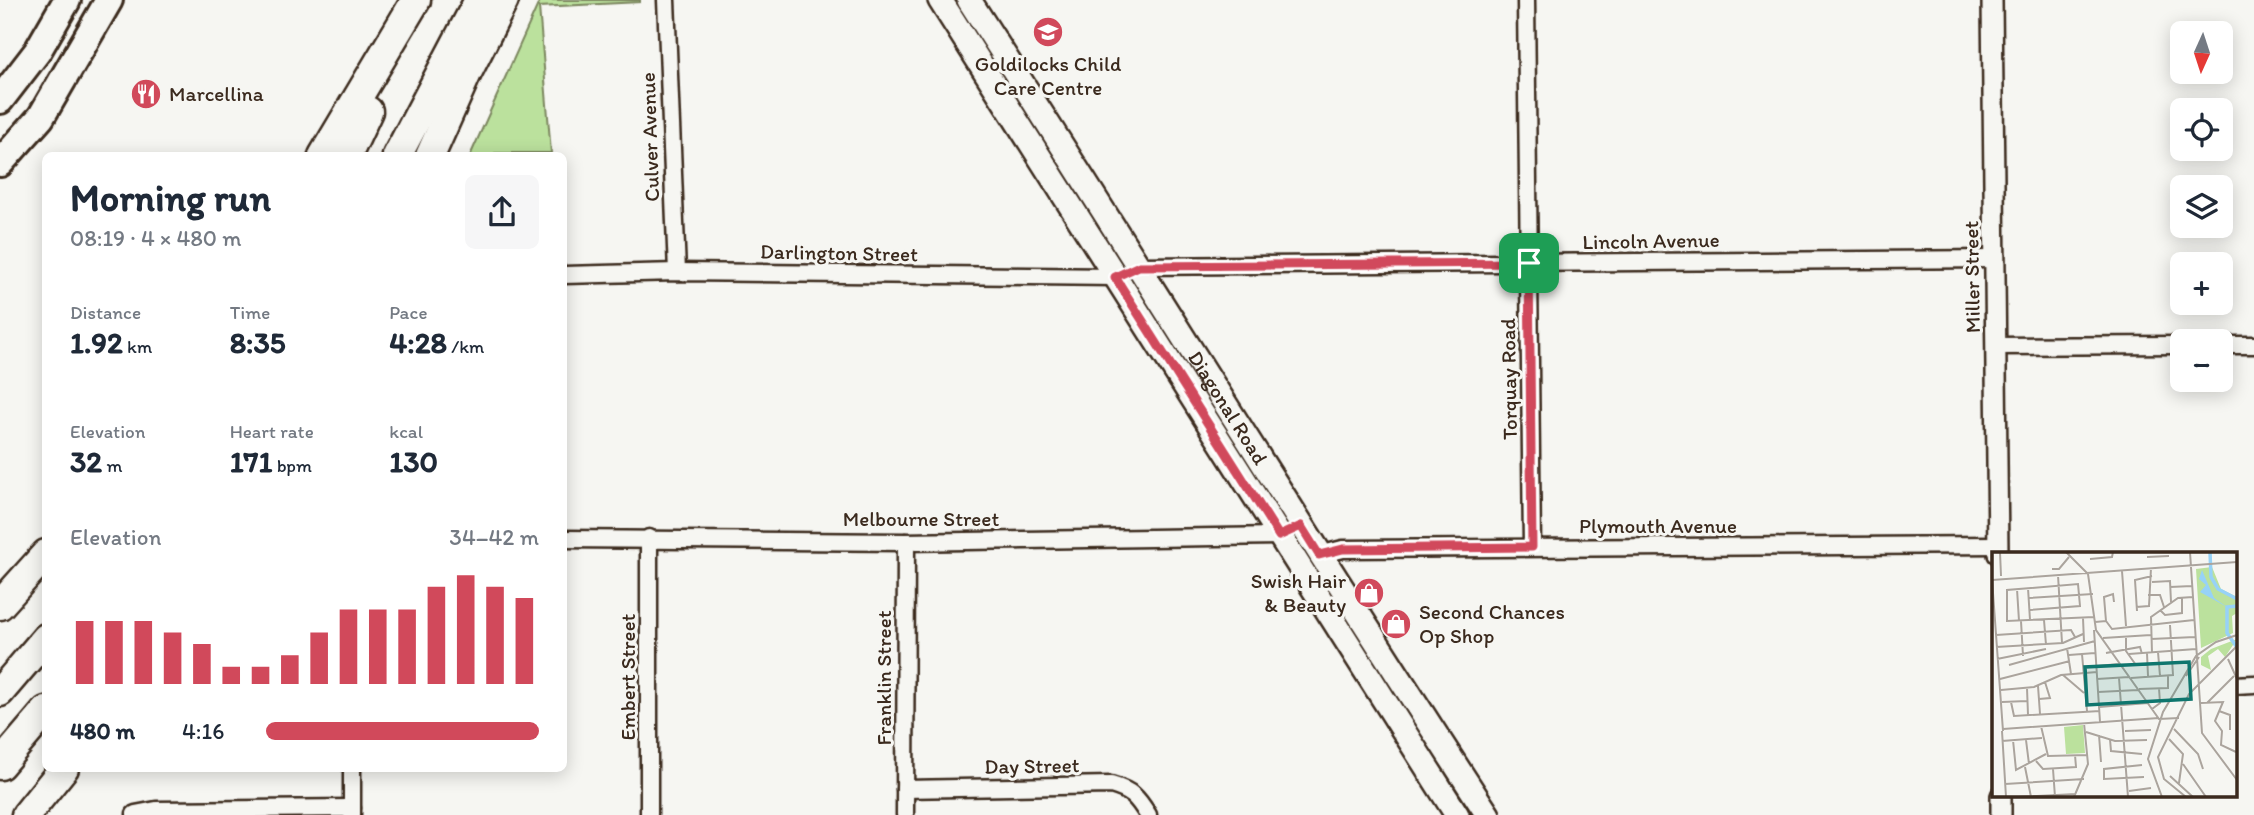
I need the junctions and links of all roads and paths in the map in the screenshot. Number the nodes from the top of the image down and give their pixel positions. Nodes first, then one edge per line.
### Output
1 (67, 0) edge
2 (109, 0) edge
3 (417, 0) edge
4 (479, 0) edge
5 (504, 0) edge
6 (666, 0) edge
7 (940, 0) edge
8 (969, 0) edge
9 (1526, 0) edge
10 (1992, 0) edge
11 (0, 100) edge
12 (325, 152) edge
13 (349, 152) edge
14 (399, 152) edge
15 (432, 152) edge
16 (0, 163) edge
17 (1995, 259) junction
18 (1529, 263) junction
19 (1139, 266) junction
20 (677, 272) junction
21 (567, 275) edge
22 (1115, 277) junction
23 (2170, 345) edge
24 (2233, 345) edge
25 (2254, 345) edge
26 (1996, 346) junction
27 (1301, 526) junction
28 (1279, 536) junction
29 (649, 538) junction
30 (567, 539) edge
31 (906, 542) junction
32 (1532, 547) junction
33 (1998, 549) edge
34 (1319, 555) junction
35 (42, 558) edge
36 (0, 605) edge
37 (42, 643) edge
38 (2254, 684) edge
39 (2236, 685) edge
40 (0, 692) edge
41 (42, 716) edge
42 (0, 765) edge
43 (61, 772) edge
44 (352, 772) edge
45 (905, 789) junction
46 (352, 811) edge
47 (135, 814) edge
48 (26, 815) edge
49 (649, 815) edge
50 (905, 815) edge
51 (1148, 815) edge
52 (1457, 815) edge
53 (1488, 815) edge

1 - 11 highway
2 - 16 highway
3 - 12 highway
3 - 13 highway
4 - 14 highway
5 - 15 highway
6 - 20 street, Culver Avenue
7 - 22 main road, Diagonal Road
8 - 19 main road, Diagonal Road
9 - 18 street, Torquay Road
10 - 17 street, Miller Street
17 - 18 street, Lincoln Avenue
17 - 26 street, Miller Street
18 - 19 street, Lincoln Avenue
18 - 32 street, Torquay Road
19 - 22 main road
19 - 27 main road, Diagonal Road
20 - 21 street, Darlington Street
20 - 22 street, Darlington Street
22 - 28 main road, Diagonal Road
23 - 26 street
24 - 25 street
26 - 33 street, Miller Street
27 - 28 main road
27 - 34 main road, Diagonal Road
28 - 31 street, Melbourne Street
28 - 52 main road, Diagonal Road
29 - 30 street, Melbourne Street
29 - 31 street, Melbourne Street
29 - 49 street, Embert Street
31 - 45 street, Franklin Street
32 - 33 street, Plymouth Avenue
32 - 34 street, Plymouth Avenue
34 - 53 main road, Diagonal Road
35 - 36 highway
37 - 40 highway
38 - 39 street
41 - 42 highway
43 - 48 highway
44 - 46 street
45 - 50 street, Franklin Street
45 - 51 street, Day Street
46 - 47 street

